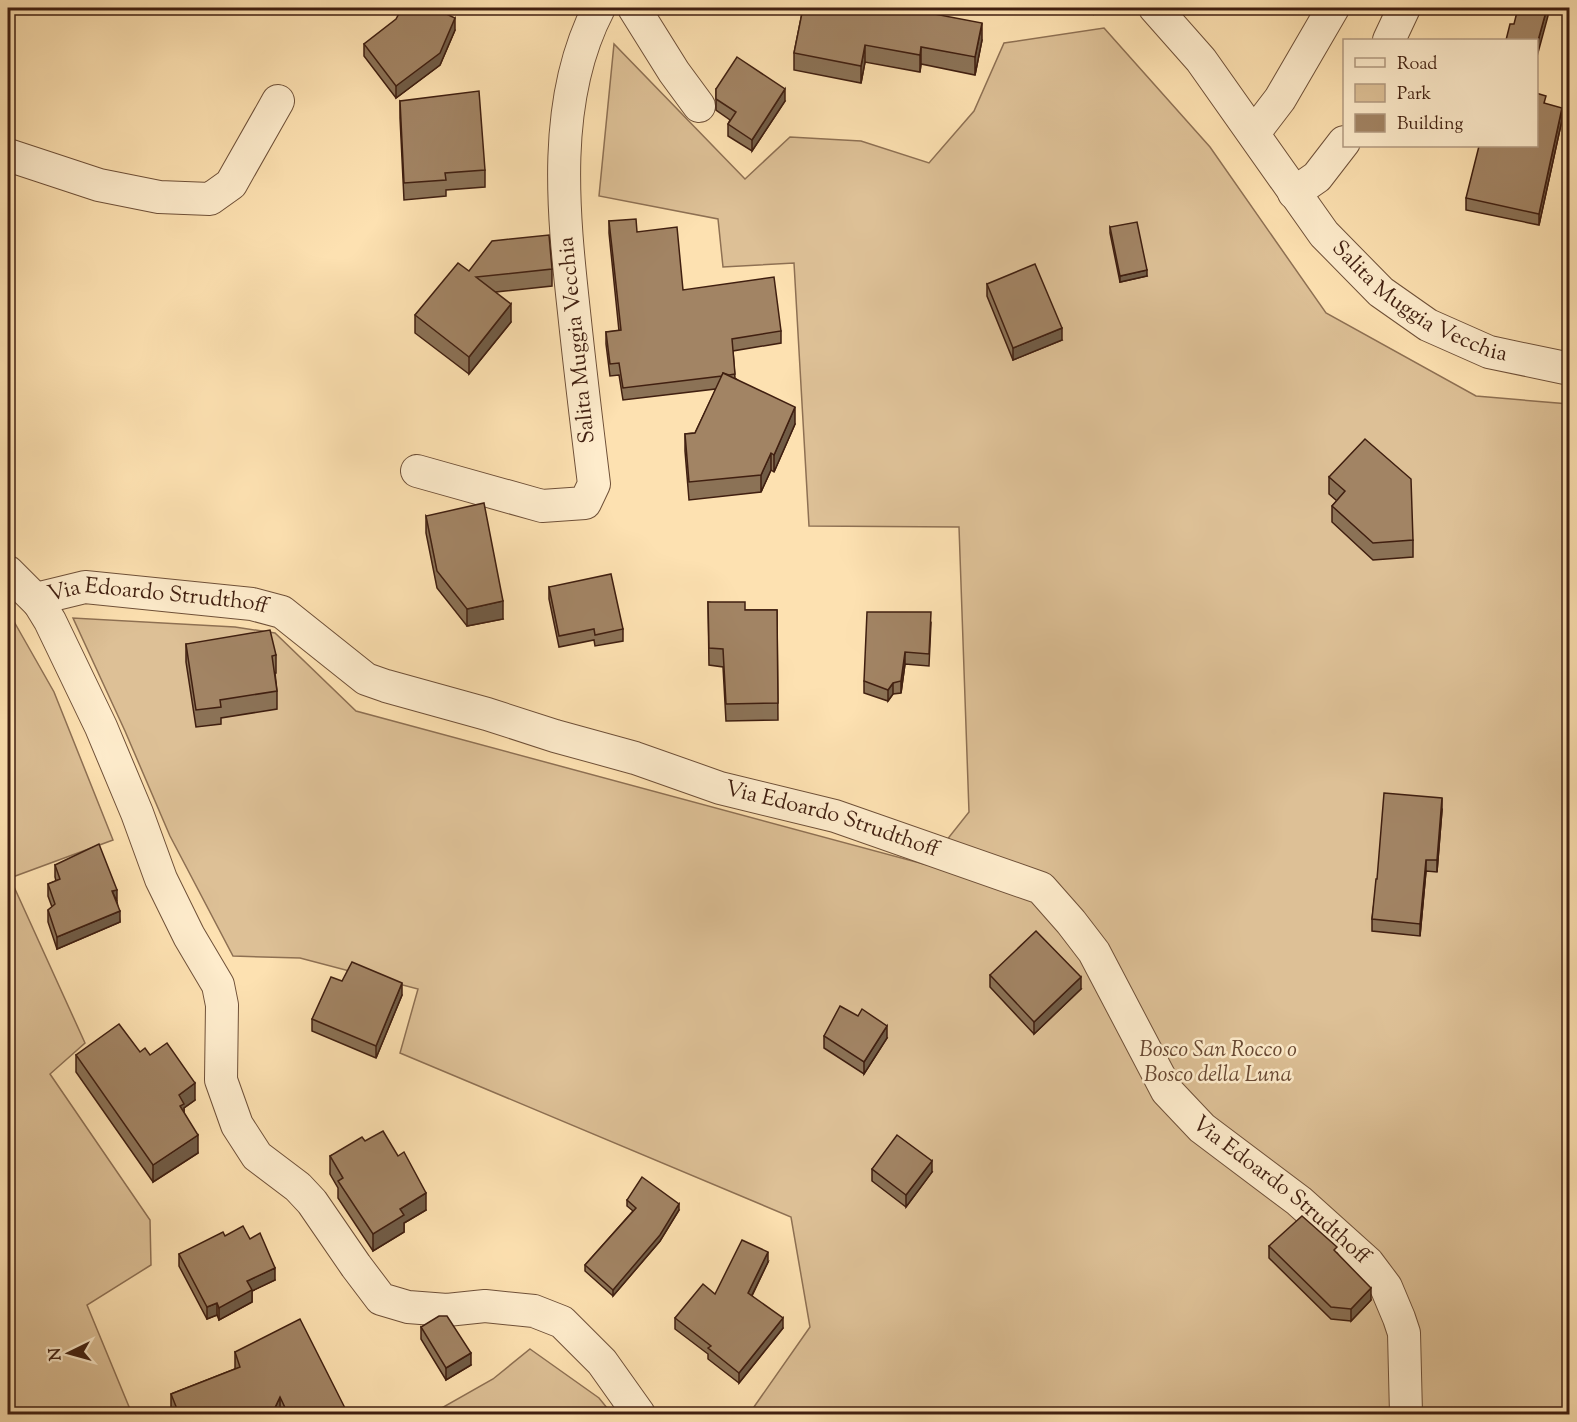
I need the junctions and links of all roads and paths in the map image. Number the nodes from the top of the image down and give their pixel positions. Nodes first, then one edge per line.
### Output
1 (599, 8) edge
2 (634, 8) edge
3 (1155, 8) edge
4 (1333, 8) edge
5 (1404, 8) edge
6 (1389, 39) edge
7 (278, 101) dead end
8 (699, 106) dead end
9 (1254, 133) junction
10 (1343, 143) edge
11 (8, 155) edge
12 (1294, 194) junction
13 (1569, 369) edge
14 (417, 471) dead end
15 (8, 572) edge
16 (39, 603) junction
17 (639, 1414) edge
18 (1406, 1414) edge

1 - 14 street, Salita Muggia Vecchia
2 - 8 street
3 - 9 street, Salita Muggia Vecchia
4 - 9 street
5 - 6 street
7 - 11 street
9 - 12 street, Salita Muggia Vecchia
10 - 12 street
12 - 13 street, Salita Muggia Vecchia
15 - 16 street, Via Edoardo Strudthoff
16 - 17 street
16 - 18 street, Via Edoardo Strudthoff

